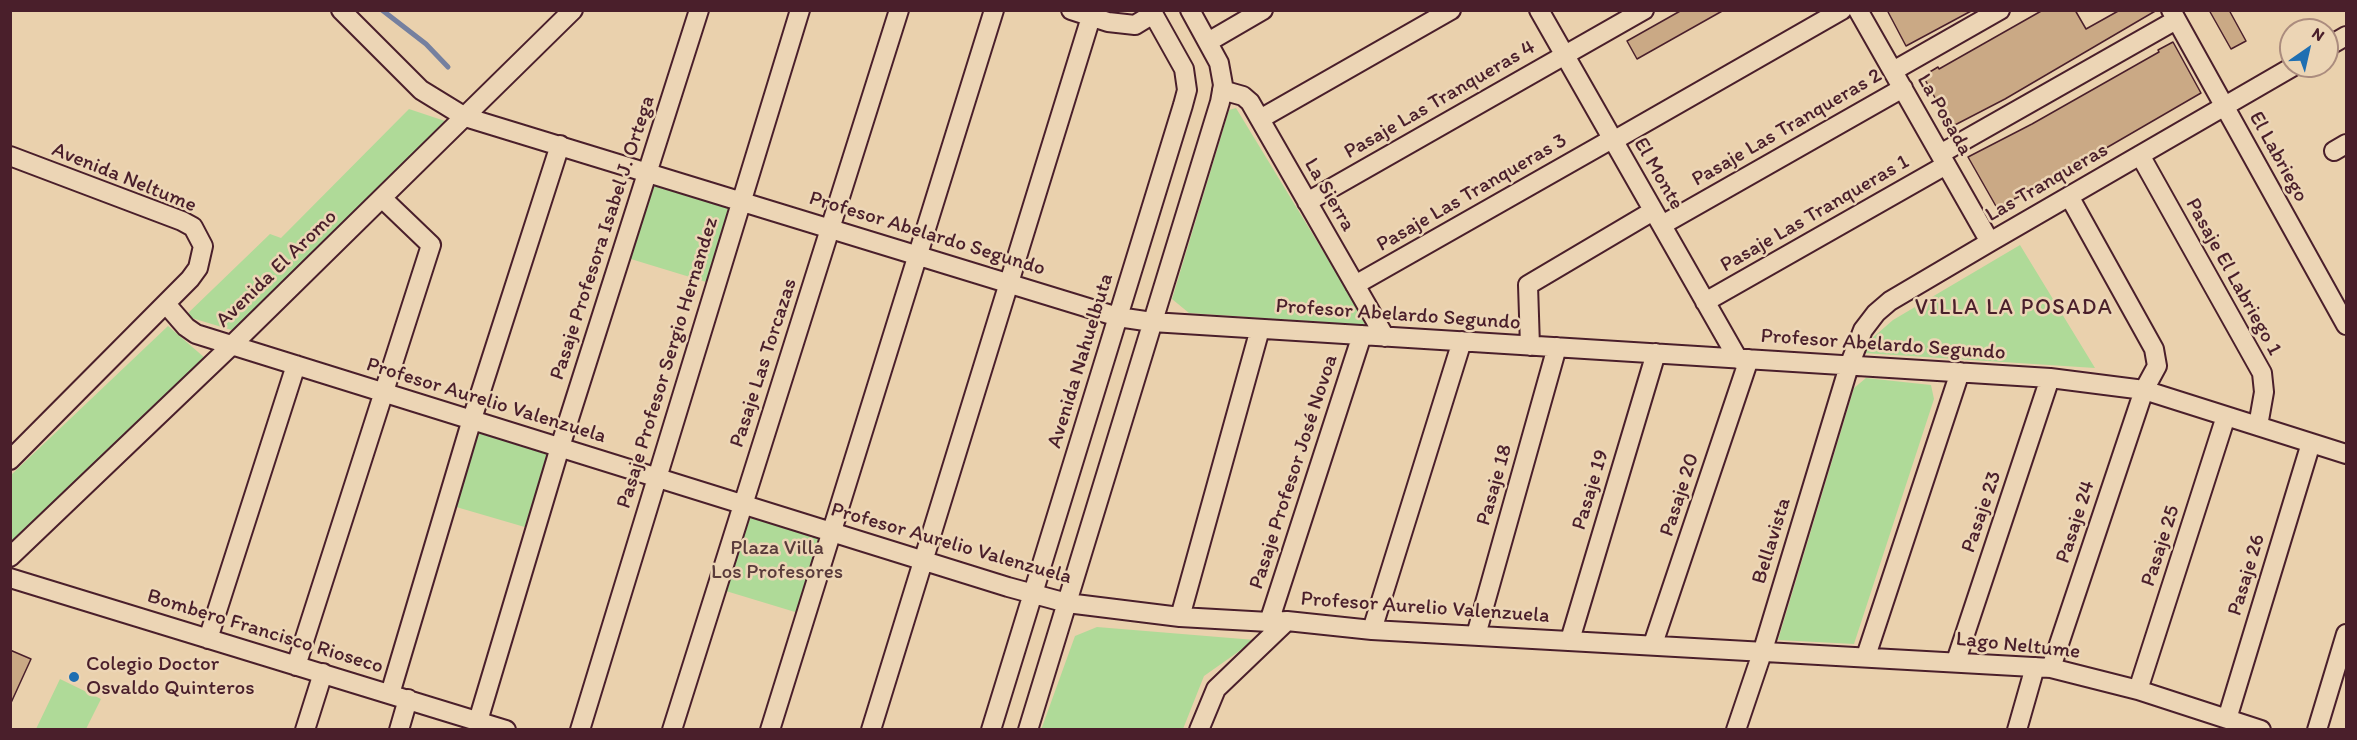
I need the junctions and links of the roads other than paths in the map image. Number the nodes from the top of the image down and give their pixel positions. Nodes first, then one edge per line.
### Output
1 (341, 10) edge
2 (573, 10) edge
3 (699, 10) edge
4 (800, 10) edge
5 (899, 10) edge
6 (994, 10) edge
7 (1071, 10) edge
8 (1190, 10) edge
9 (1263, 10) edge
10 (1451, 10) edge
11 (1539, 10) edge
12 (1644, 10) edge
13 (1842, 10) edge
14 (1858, 10) edge
15 (2000, 10) edge
16 (1152, 12) edge
17 (2174, 15) edge
18 (1090, 17) junction
19 (1208, 42) junction
20 (1565, 56) junction
21 (1893, 71) junction
22 (2279, 75) edge
23 (1903, 88) junction
24 (1222, 90) junction
25 (2225, 106) junction
26 (465, 117) junction
27 (1260, 119) junction
28 (1613, 140) junction
29 (560, 146) junction
30 (10, 156) edge
31 (2140, 156) junction
32 (1943, 159) junction
33 (648, 172) junction
34 (2069, 196) junction
35 (381, 198) junction
36 (742, 201) junction
37 (1307, 202) junction
38 (1657, 218) junction
39 (830, 228) junction
40 (1990, 242) junction
41 (918, 256) junction
42 (1009, 283) junction
43 (1355, 285) junction
44 (1705, 302) junction
45 (166, 304) junction
46 (1118, 317) junction
47 (1152, 322) junction
48 (2346, 325) edge
49 (1260, 328) junction
50 (1362, 335) junction
51 (1385, 337) junction
52 (1462, 341) junction
53 (232, 345) junction
54 (1530, 346) junction
55 (1557, 347) junction
56 (1656, 353) junction
57 (1743, 359) junction
58 (296, 365) junction
59 (1849, 366) junction
60 (1960, 372) junction
61 (2050, 378) junction
62 (2144, 390) junction
63 (383, 393) junction
64 (2226, 416) junction
65 (472, 419) junction
66 (2258, 426) junction
67 (2311, 443) junction
68 (560, 447) junction
69 (2346, 454) edge
70 (10, 460) edge
71 (657, 477) junction
72 (743, 504) junction
73 (831, 532) junction
74 (10, 556) edge
75 (923, 560) junction
76 (10, 578) edge
77 (1033, 594) junction
78 (1067, 603) junction
79 (1180, 616) junction
80 (1278, 622) junction
81 (1372, 630) junction
82 (2346, 634) edge
83 (1476, 635) junction
84 (208, 639) junction
85 (1570, 640) junction
86 (1653, 644) junction
87 (1763, 650) junction
88 (1866, 656) junction
89 (1956, 661) junction
90 (296, 666) junction
91 (2043, 667) junction
92 (323, 673) junction
93 (2138, 690) junction
94 (390, 693) junction
95 (408, 699) junction
96 (2227, 719) junction
97 (478, 721) junction
98 (305, 729) edge
99 (399, 729) edge
100 (502, 729) edge
101 (580, 729) edge
102 (672, 729) edge
103 (770, 729) edge
104 (871, 729) edge
105 (991, 729) edge
106 (1028, 729) edge
107 (1199, 729) edge
108 (1737, 729) edge
109 (2017, 729) edge
110 (2261, 729) edge
111 (2317, 729) edge

1 - 26 street, Profesor Abelardo Segundo
2 - 26 street, Avenida El Aromo
3 - 33 street, Pasaje Profesora Isabel J. Ortega
4 - 36 street, Pasaje Profesor Sergio Hernandez
5 - 39 street, Pasaje Las Torcazas
6 - 41 street
7 - 18 street
8 - 19 street
9 - 19 street
10 - 27 street
11 - 20 street, El Monte
12 - 20 street, Pasaje Las Tranqueras 4
13 - 28 street, Pasaje Las Tranqueras 3
14 - 21 street, La Posada
15 - 21 street, Pasaje Las Tranqueras 2
16 - 18 street
16 - 46 street, Avenida Nahuelbuta
17 - 25 street, El Labriego
17 - 32 street, Pasaje Las Tranqueras 1
18 - 42 street
19 - 24 street
20 - 28 street, El Monte
20 - 37 street, Pasaje Las Tranqueras 4
21 - 23 street, La Posada
22 - 25 street, Las Tranqueras
23 - 32 street, La Posada
23 - 38 street, Pasaje Las Tranqueras 2
24 - 27 street, La Sierra
24 - 47 street
25 - 31 street, Las Tranqueras
25 - 48 street, El Labriego
26 - 29 street, Profesor Abelardo Segundo
26 - 35 street, Avenida El Aromo
27 - 37 street, La Sierra
28 - 38 street, El Monte
28 - 43 street, Pasaje Las Tranqueras 3
29 - 33 street, Profesor Abelardo Segundo
29 - 65 street
30 - 45 street, Avenida Neltume
31 - 34 street, Las Tranqueras
31 - 66 street, Pasaje El Labriego 1
32 - 40 street, La Posada
32 - 44 street, Pasaje Las Tranqueras 1
33 - 36 street, Profesor Abelardo Segundo
33 - 68 street, Pasaje Profesora Isabel J. Ortega
34 - 40 street, Las Tranqueras
34 - 62 street, Pasaje 24
35 - 53 street, Avenida El Aromo
35 - 63 street
36 - 39 street, Profesor Abelardo Segundo
36 - 71 street, Pasaje Profesor Sergio Hernandez
37 - 43 street, La Sierra
38 - 44 street, El Monte
38 - 54 street, Pasaje Las Tranqueras 2
39 - 41 street, Profesor Abelardo Segundo
39 - 72 street, Pasaje Las Torcazas
40 - 59 street, Las Tranqueras
41 - 42 street, Profesor Abelardo Segundo
41 - 73 street
42 - 46 street, Profesor Abelardo Segundo
42 - 75 street
43 - 51 street, La Sierra
44 - 57 street, El Monte
45 - 53 street, Profesor Aurelio Valenzuela
45 - 70 street
46 - 47 street, Profesor Abelardo Segundo
46 - 77 street, Avenida Nahuelbuta
47 - 49 street, Profesor Abelardo Segundo
47 - 78 street
49 - 50 street, Profesor Abelardo Segundo
49 - 79 street
50 - 51 street, Profesor Abelardo Segundo
50 - 80 street, Pasaje Profesor José Novoa
51 - 52 street, Profesor Abelardo Segundo
52 - 54 street, Profesor Abelardo Segundo
52 - 81 street
53 - 58 street, Profesor Aurelio Valenzuela
53 - 74 street, Avenida El Aromo
54 - 55 street, Profesor Abelardo Segundo
55 - 56 street, Profesor Abelardo Segundo
55 - 83 street, Pasaje 18
56 - 57 street, Profesor Abelardo Segundo
56 - 85 street, Pasaje 19
57 - 59 street, Profesor Abelardo Segundo
57 - 86 street, Pasaje 20
58 - 63 street, Profesor Aurelio Valenzuela
58 - 84 street
59 - 60 street, Profesor Abelardo Segundo
59 - 87 street, Bellavista
60 - 61 street, Profesor Abelardo Segundo
60 - 88 street
61 - 62 street, Profesor Abelardo Segundo
61 - 89 street, Pasaje 23
62 - 64 street, Profesor Abelardo Segundo
62 - 91 street, Pasaje 24
63 - 65 street, Profesor Aurelio Valenzuela
63 - 90 street
64 - 66 street, Profesor Abelardo Segundo
64 - 93 street, Pasaje 25
65 - 68 street, Profesor Aurelio Valenzuela
65 - 94 street
66 - 67 street, Profesor Abelardo Segundo
67 - 69 street, Profesor Abelardo Segundo
67 - 96 street, Pasaje 26
68 - 71 street, Profesor Aurelio Valenzuela
68 - 97 street, Pasaje Profesora Isabel J. Ortega
71 - 72 street, Profesor Aurelio Valenzuela
71 - 101 street, Pasaje Profesor Sergio Hernandez
72 - 73 street, Profesor Aurelio Valenzuela
72 - 102 street, Pasaje Las Torcazas
73 - 75 street, Profesor Aurelio Valenzuela
73 - 103 street
75 - 77 street, Profesor Aurelio Valenzuela
75 - 104 street
76 - 84 street, Bombero Francisco Rioseco
77 - 78 street, Profesor Aurelio Valenzuela
77 - 105 street, Avenida Nahuelbuta
78 - 79 street, Profesor Aurelio Valenzuela
78 - 106 street
79 - 80 street, Profesor Aurelio Valenzuela
80 - 81 street, Profesor Aurelio Valenzuela
80 - 107 street, Pasaje Profesor José Novoa
81 - 83 street, Profesor Aurelio Valenzuela
82 - 111 street
83 - 85 street, Profesor Aurelio Valenzuela
84 - 90 street, Bombero Francisco Rioseco
85 - 86 street, Profesor Aurelio Valenzuela
86 - 87 street, Profesor Aurelio Valenzuela
87 - 88 street, Lago Neltume
87 - 108 street, Bellavista
88 - 89 street, Lago Neltume
89 - 91 street, Lago Neltume
90 - 92 street, Bombero Francisco Rioseco
91 - 93 street, Lago Neltume
91 - 109 street, Pasaje 24
92 - 94 street, Bombero Francisco Rioseco
92 - 98 street
93 - 96 street, Lago Neltume
94 - 95 street, Bombero Francisco Rioseco
95 - 97 street, Bombero Francisco Rioseco
95 - 99 street
96 - 110 street, Lago Neltume
97 - 100 street, Bombero Francisco Rioseco

